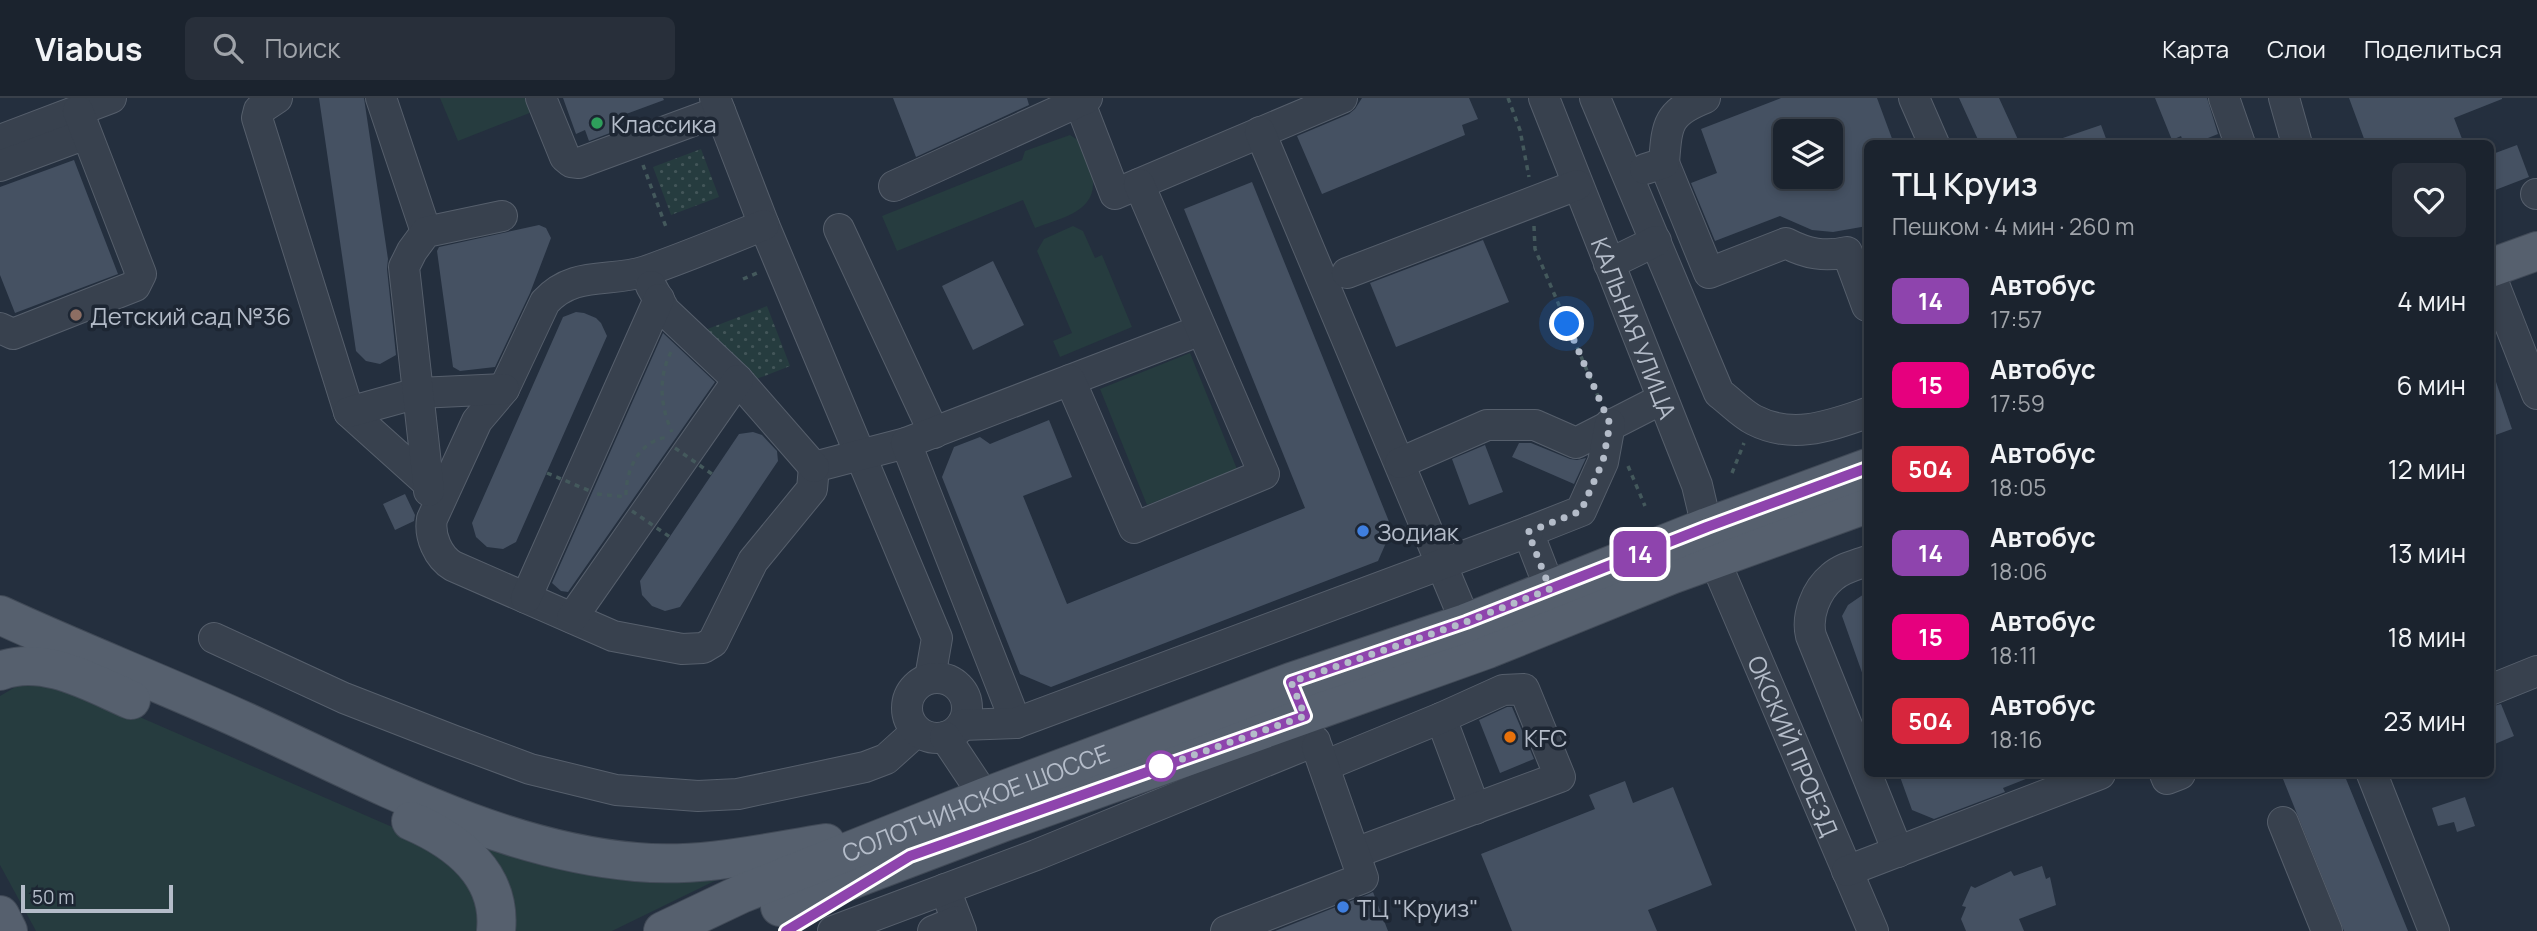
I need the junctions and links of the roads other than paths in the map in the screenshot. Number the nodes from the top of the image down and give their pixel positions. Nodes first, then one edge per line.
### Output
1 (111, 98) edge
2 (277, 98) edge
3 (381, 98) edge
4 (541, 98) edge
5 (1342, 98) edge
6 (1544, 98) edge
7 (1595, 98) edge
8 (1705, 98) edge
9 (1914, 98) edge
10 (2224, 98) edge
11 (2284, 98) edge
12 (2300, 98) edge
13 (1081, 99) edge
14 (717, 104) edge
15 (82, 122) junction
16 (1261, 132) junction
17 (0, 140) edge
18 (1932, 140) edge
19 (2239, 140) edge
20 (2297, 140) edge
21 (2297, 140) edge
22 (1664, 163) junction
23 (0, 166) edge
24 (1629, 176) junction
25 (1139, 184) junction
26 (1577, 185) junction
27 (894, 186) dead end
28 (2537, 204) edge
29 (502, 216) dead end
30 (764, 225) junction
31 (839, 229) dead end
32 (426, 232) junction
33 (2494, 239) edge
34 (1656, 241) junction
35 (2537, 251) edge
36 (1609, 264) junction
37 (2494, 267) edge
38 (643, 272) junction
39 (1346, 273) dead end
40 (2494, 284) edge
41 (1864, 298) edge
42 (659, 299) junction
43 (0, 328) edge
44 (1201, 330) junction
45 (738, 380) junction
46 (1070, 380) junction
47 (504, 389) junction
48 (418, 393) junction
49 (2537, 394) edge
50 (1662, 399) junction
51 (349, 412) junction
52 (1864, 414) edge
53 (1610, 424) junction
54 (934, 433) junction
55 (906, 443) junction
56 (861, 455) junction
57 (1400, 463) junction
58 (814, 467) junction
59 (1864, 469) edge
60 (428, 483) junction
61 (1864, 505) edge
62 (432, 519) junction
63 (1528, 532) junction
64 (1711, 544) junction
65 (1864, 562) edge
66 (1443, 564) junction
67 (1550, 589) junction
68 (526, 598) junction
69 (0, 615) edge
70 (572, 618) junction
71 (1477, 636) junction
72 (214, 638) dead end
73 (0, 671) edge
74 (2537, 671) edge
75 (930, 678) junction
76 (2494, 688) edge
77 (1503, 690) junction
78 (1441, 719) junction
79 (1016, 723) junction
80 (1309, 726) junction
81 (941, 731) junction
82 (1864, 768) edge
83 (1868, 777) edge
84 (2082, 777) edge
85 (2373, 777) edge
86 (2041, 784) edge
87 (985, 797) junction
88 (1475, 809) junction
89 (2283, 822) dead end
90 (904, 844) junction
91 (1898, 852) junction
92 (1355, 853) junction
93 (1847, 871) junction
94 (945, 889) junction
95 (0, 915) edge
96 (945, 929) edge
97 (8, 931) edge
98 (496, 931) edge
99 (663, 931) edge
100 (724, 931) edge
101 (786, 931) edge
102 (833, 931) edge
103 (1226, 931) edge
104 (1873, 931) edge
105 (2327, 931) edge
106 (2434, 931) edge

1 - 15 street
2 - 51 street
3 - 32 street
4 - 14 street
5 - 16 street
6 - 26 street, КАЛЬНАЯ УЛИЦА
7 - 24 street
8 - 22 street
9 - 18 street
10 - 19 street
11 - 20 street
12 - 21 street
13 - 25 street
13 - 27 street
14 - 30 street
15 - 17 street
15 - 23 street
15 - 43 street
16 - 25 street
16 - 57 street
22 - 24 street
22 - 41 street
24 - 34 street
25 - 44 street
26 - 36 street, КАЛЬНАЯ УЛИЦА
26 - 39 street
28 - 33 main road
29 - 32 street
30 - 38 street
30 - 56 street
31 - 54 street
32 - 48 street
34 - 36 street
34 - 52 street
35 - 37 main road
36 - 50 street, КАЛЬНАЯ УЛИЦА
38 - 42 street
38 - 47 street
40 - 49 street
42 - 45 street
42 - 68 street
44 - 46 street
44 - 46 street
45 - 58 street
45 - 70 street
46 - 54 street
47 - 48 street
47 - 62 street
48 - 51 street
48 - 60 street
50 - 53 street
50 - 64 street, КАЛЬНАЯ УЛИЦА
51 - 60 street
53 - 57 street
53 - 63 street
54 - 55 street
55 - 56 street
55 - 79 street
56 - 58 street
56 - 75 street
57 - 66 street
58 - 70 street
59 - 64 main road
60 - 62 street
61 - 64 main road
62 - 68 street
63 - 66 street
63 - 67 street
64 - 67 main road, СОЛОТЧИНСКОЕ ШОССЕ
64 - 71 main road, СОЛОТЧИНСКОЕ ШОССЕ
64 - 93 street, ОКСКИЙ ПРОЕЗД
65 - 82 street
66 - 71 street
66 - 79 street
67 - 71 main road, СОЛОТЧИНСКОЕ ШОССЕ
68 - 70 street
69 - 90 main road
71 - 77 street
71 - 80 main road, СОЛОТЧИНСКОЕ ШОССЕ
72 - 81 street
73 - 98 main road
74 - 76 street
75 - 81 street
75 - 81 street
77 - 78 street
77 - 88 street
78 - 80 street
78 - 88 street
79 - 81 street
80 - 87 main road, СОЛОТЧИНСКОЕ ШОССЕ
80 - 90 main road, СОЛОТЧИНСКОЕ ШОССЕ
80 - 92 street
80 - 94 street
81 - 87 street
83 - 91 street
84 - 86 street
85 - 106 street
86 - 91 street
87 - 90 main road, СОЛОТЧИНСКОЕ ШОССЕ
88 - 92 street
89 - 105 street
90 - 99 main road, СОЛОТЧИНСКОЕ ШОССЕ
90 - 100 main road, СОЛОТЧИНСКОЕ ШОССЕ
90 - 101 main road
91 - 93 street
92 - 103 street
93 - 104 street, ОКСКИЙ ПРОЕЗД
94 - 96 street
94 - 102 street
95 - 97 main road

